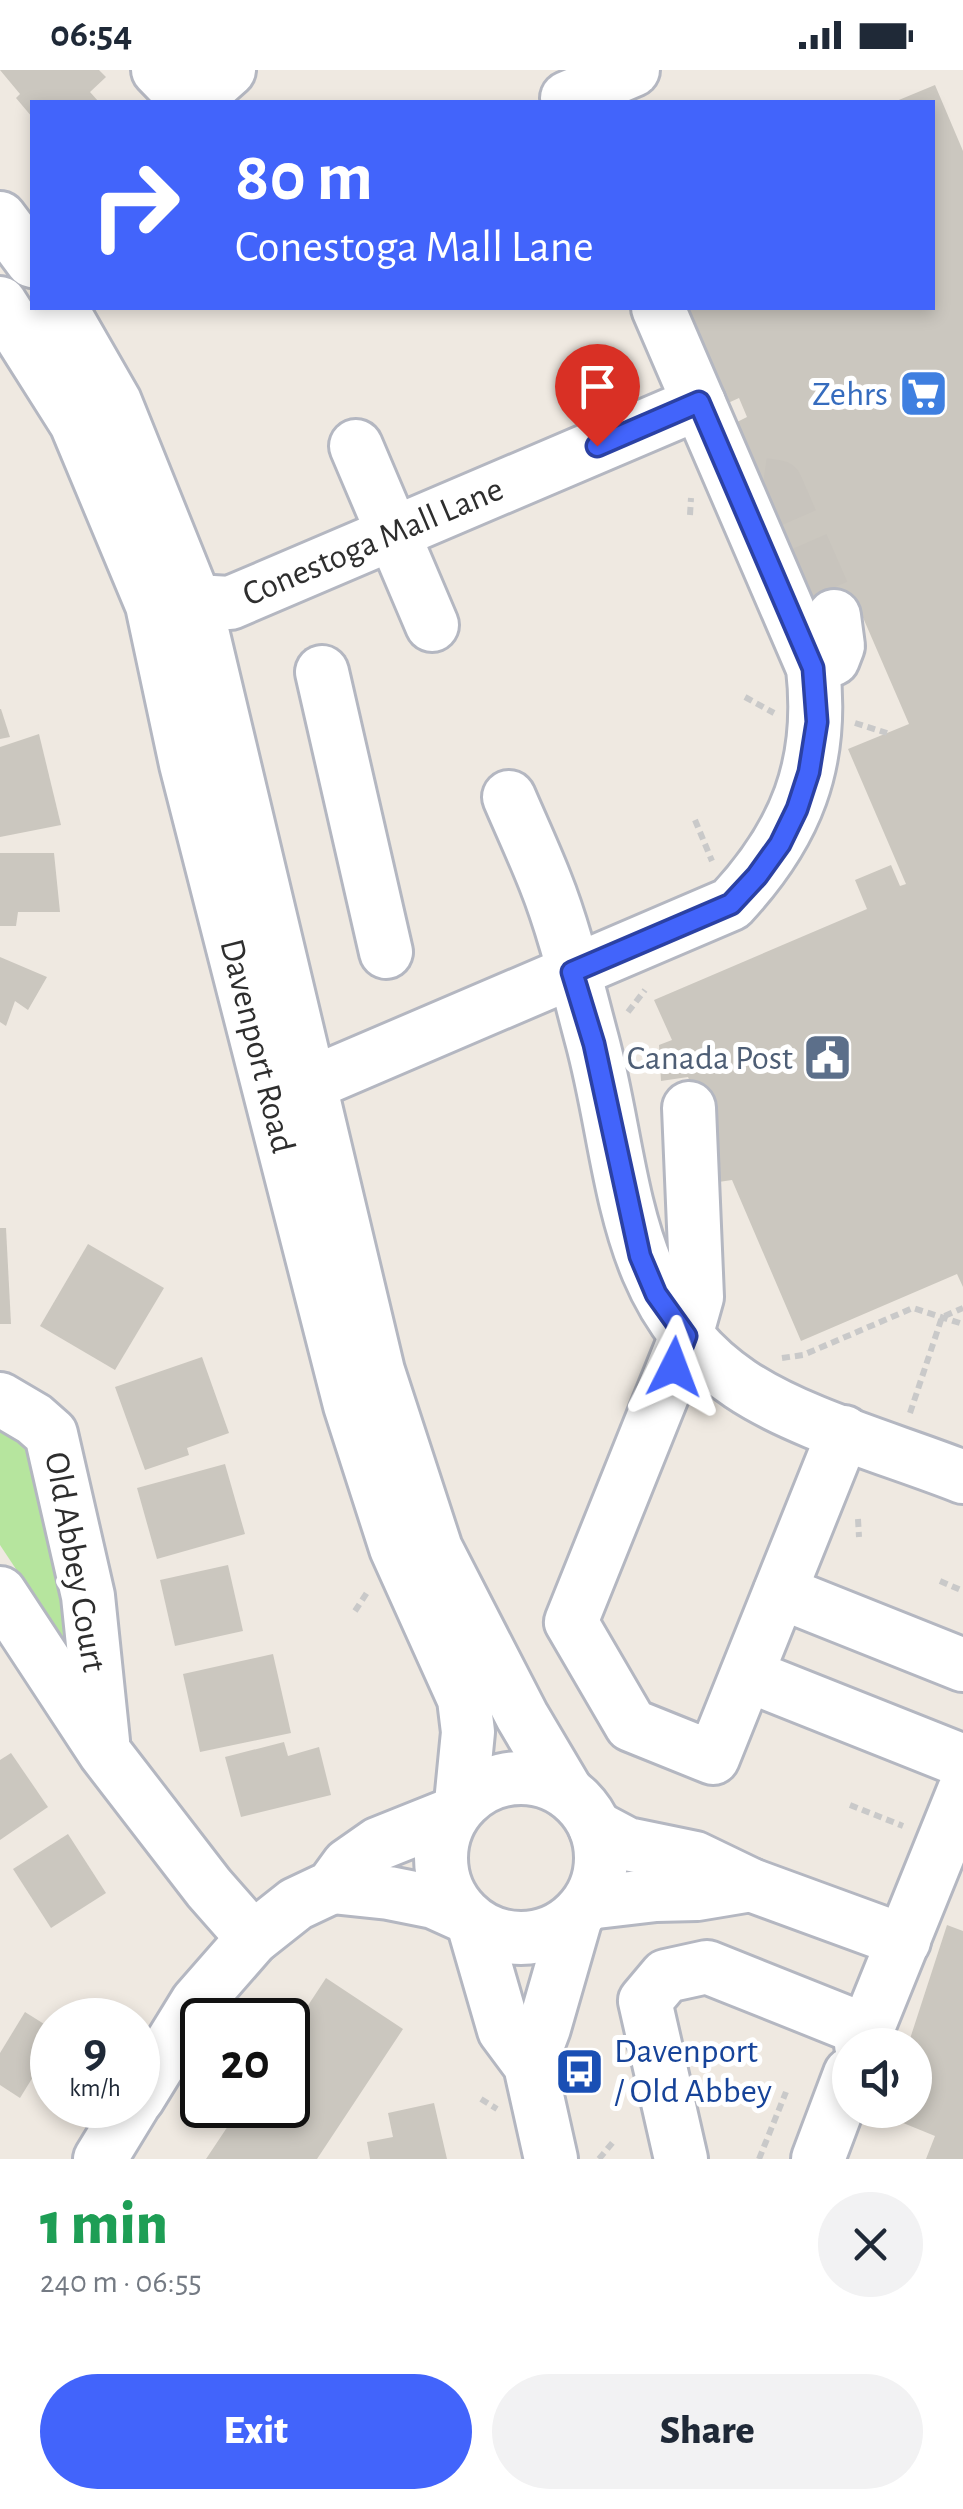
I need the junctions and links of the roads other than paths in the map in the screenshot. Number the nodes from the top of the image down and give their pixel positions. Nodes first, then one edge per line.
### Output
1 (158, 70) edge
2 (230, 70) edge
3 (632, 70) edge
4 (564, 90) edge
5 (189, 100) edge
6 (193, 100) edge
7 (0, 304) edge
8 (63, 310) edge
9 (659, 310) edge
10 (699, 402) junction
11 (356, 446) dead end
12 (393, 533) junction
13 (174, 603) junction
14 (834, 616) tunnel mouth
15 (432, 625) dead end
16 (813, 668) junction
17 (322, 672) dead end
18 (509, 797) dead end
19 (386, 952) dead end
20 (572, 972) junction
21 (290, 1093) junction
22 (689, 1108) dead end
23 (686, 1336) junction
24 (0, 1399) edge
25 (844, 1432) junction
26 (963, 1477) edge
27 (780, 1592) junction
28 (0, 1593) edge
29 (963, 1665) edge
30 (747, 1675) junction
31 (104, 1753) junction
32 (963, 1761) edge
33 (963, 1793) edge
34 (457, 1809) junction
35 (581, 1809) junction
36 (751, 1885) junction
37 (332, 1887) junction
38 (582, 1910) junction
39 (469, 1920) junction
40 (253, 1938) junction
41 (904, 1942) junction
42 (868, 2028) edge
43 (832, 2035) edge
44 (160, 2062) edge
45 (530, 2064) junction
46 (832, 2122) edge
47 (119, 2128) edge
48 (100, 2159) edge
49 (551, 2159) edge
50 (680, 2159) edge
51 (818, 2159) edge

1 - 5 street
2 - 6 street
3 - 4 street
7 - 13 street, Davenport Road
8 - 13 street, Davenport Road
9 - 10 street
10 - 12 street, Conestoga Mall Lane
10 - 16 street
11 - 12 street
12 - 13 street, Conestoga Mall Lane
12 - 15 street
13 - 21 street, Davenport Road
14 - 16 street
16 - 20 street
17 - 19 street
18 - 20 street
20 - 21 street
20 - 23 street
21 - 34 street, Davenport Road
21 - 35 street, Davenport Road
22 - 23 street
23 - 25 street
23 - 30 street
24 - 31 street, Old Abbey Court
25 - 26 street
25 - 27 street
27 - 29 street
27 - 30 street
28 - 31 street, Old Abbey Court
30 - 32 street
31 - 40 street, Old Abbey Court
33 - 41 street
34 - 35 street
34 - 37 street
34 - 39 street
35 - 36 street
35 - 38 street
36 - 38 street
36 - 41 street
37 - 39 street
37 - 40 street
38 - 39 street
38 - 45 street
39 - 45 street
40 - 44 street
41 - 42 street
43 - 50 street
45 - 49 street
46 - 51 street
47 - 48 street

